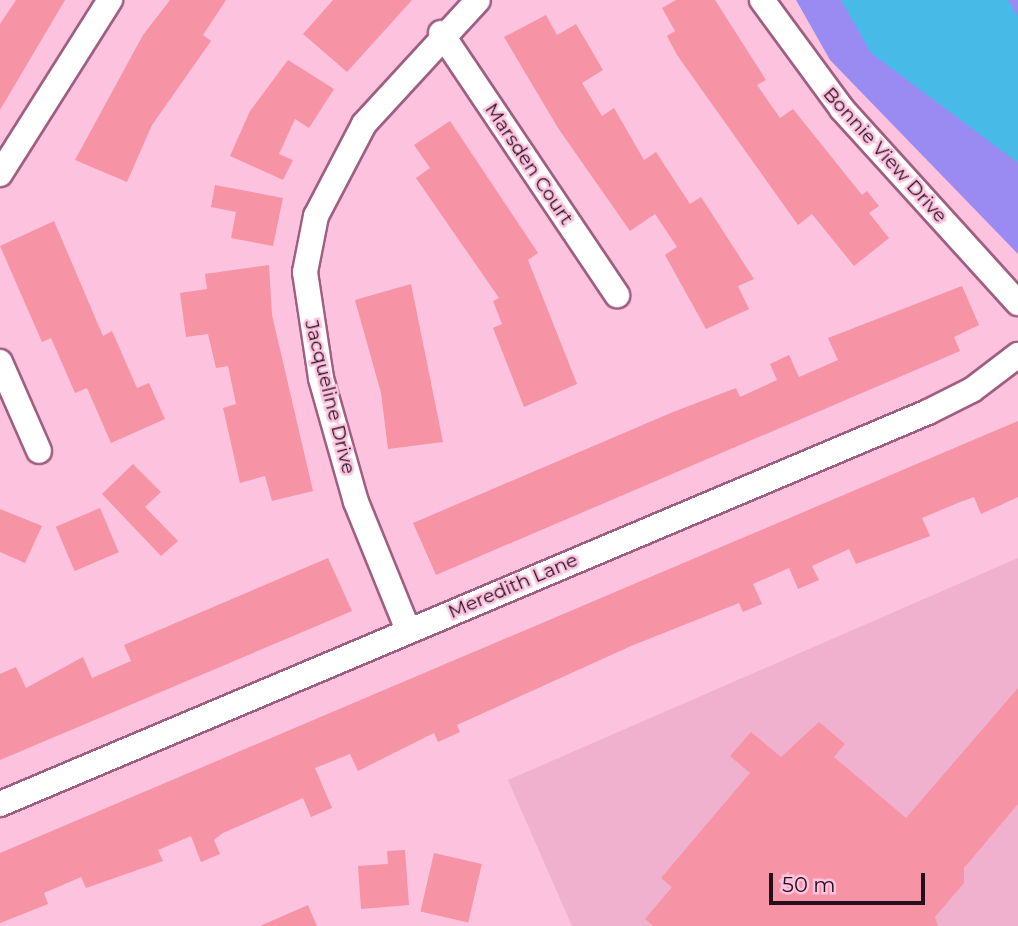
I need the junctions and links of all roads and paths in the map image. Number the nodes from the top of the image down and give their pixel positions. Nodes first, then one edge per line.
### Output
1 (110, 0) edge
2 (478, 0) edge
3 (762, 0) edge
4 (442, 33) junction
5 (0, 174) edge
6 (617, 295) dead end
7 (1018, 303) edge
8 (1018, 355) edge
9 (0, 362) edge
10 (39, 451) dead end
11 (408, 629) junction
12 (0, 804) edge

1 - 5 street
2 - 4 street, Jacqueline Drive
3 - 7 street, Bonnie View Drive
4 - 6 street, Marsden Court
4 - 11 street, Jacqueline Drive
8 - 11 street, Meredith Lane
9 - 10 street
11 - 12 street, Meredith Lane

